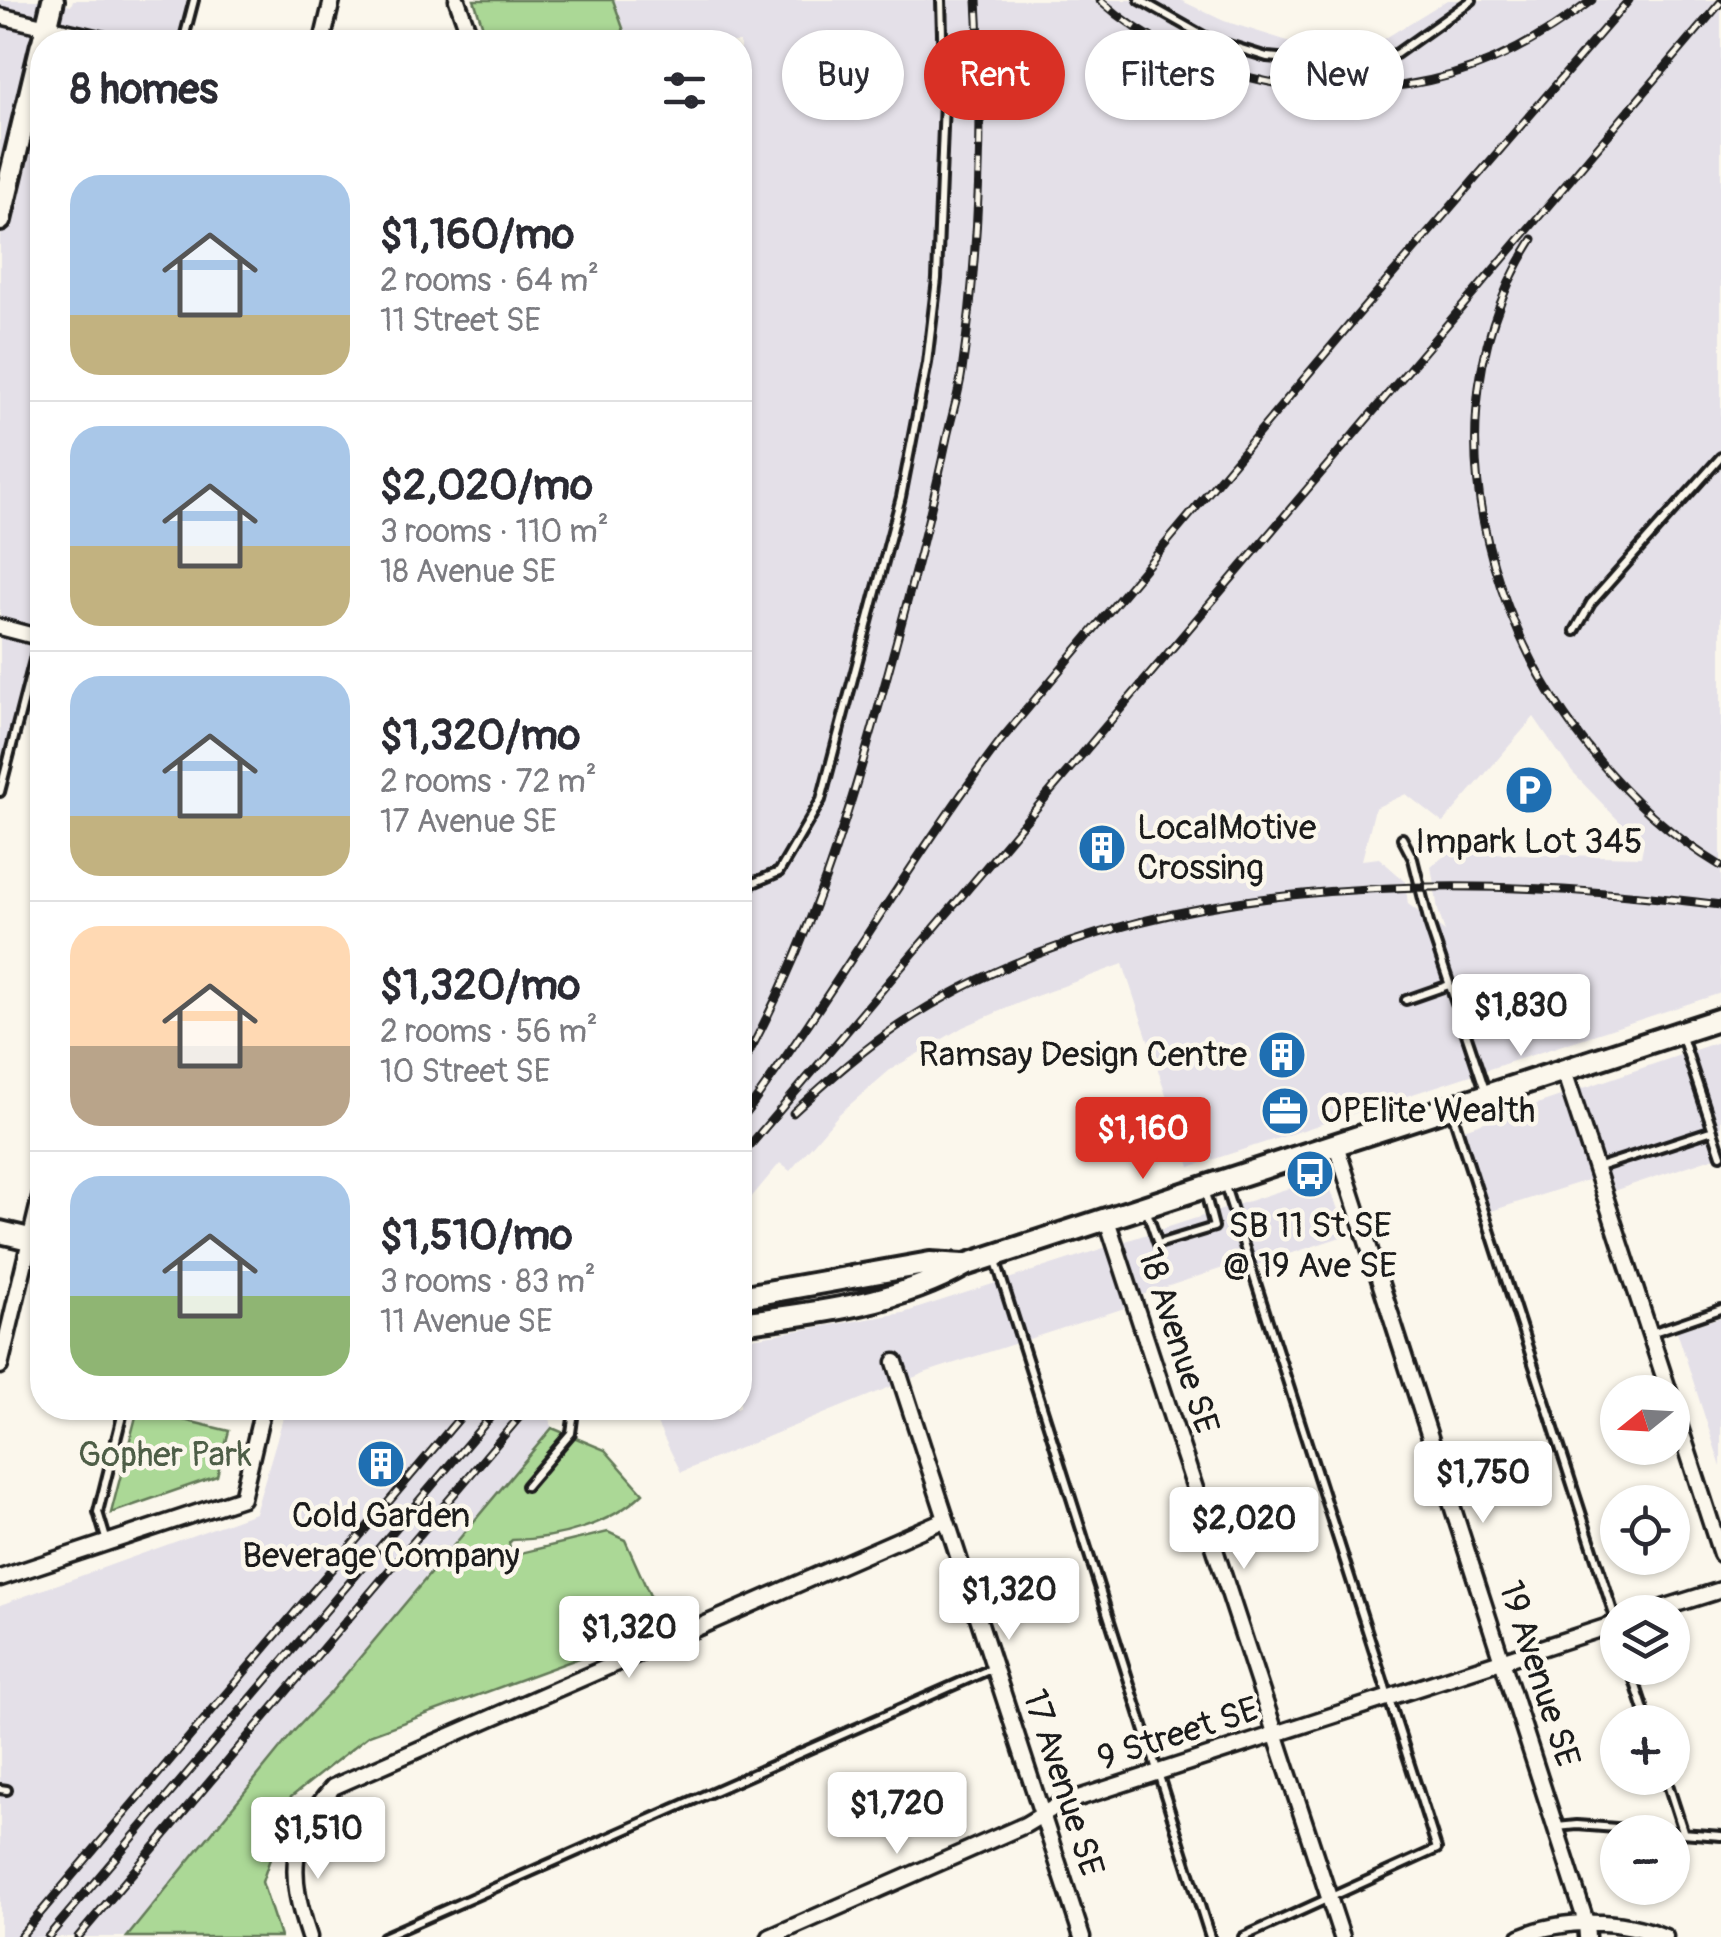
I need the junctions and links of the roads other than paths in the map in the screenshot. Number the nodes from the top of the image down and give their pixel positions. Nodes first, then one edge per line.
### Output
1 (53, 0) edge
2 (194, 0) edge
3 (332, 0) edge
4 (458, 0) edge
5 (941, 0) edge
6 (1140, 0) edge
7 (1472, 0) edge
8 (0, 16) edge
9 (46, 30) edge
10 (186, 30) edge
11 (325, 30) edge
12 (468, 30) edge
13 (30, 31) edge
14 (30, 96) edge
15 (0, 220) edge
16 (1721, 457) edge
17 (0, 627) edge
18 (1575, 631) dead end
19 (30, 633) edge
20 (30, 680) edge
21 (0, 792) edge
22 (1402, 838) dead end
23 (752, 883) edge
24 (1450, 985) junction
25 (1406, 1000) dead end
26 (1721, 1019) edge
27 (1681, 1032) junction
28 (1564, 1071) junction
29 (1487, 1096) junction
30 (1450, 1108) junction
31 (1713, 1130) junction
32 (1336, 1145) junction
33 (1721, 1154) edge
34 (1596, 1168) junction
35 (1214, 1185) junction
36 (1145, 1208) junction
37 (1107, 1220) junction
38 (0, 1232) edge
39 (30, 1238) edge
40 (994, 1256) junction
41 (30, 1264) edge
42 (965, 1266) junction
43 (752, 1294) edge
44 (1721, 1310) edge
45 (752, 1321) edge
46 (1650, 1333) junction
47 (895, 1362) dead end
48 (0, 1366) edge
49 (1664, 1375) edge
50 (121, 1420) edge
51 (260, 1420) edge
52 (573, 1420) edge
53 (1690, 1458) edge
54 (526, 1486) dead end
55 (946, 1519) junction
56 (107, 1543) junction
57 (1721, 1554) edge
58 (0, 1578) edge
59 (1721, 1590) edge
60 (1608, 1595) edge
61 (1690, 1600) edge
62 (1600, 1629) edge
63 (1504, 1660) junction
64 (994, 1667) junction
65 (1388, 1698) junction
66 (1274, 1734) junction
67 (1158, 1772) junction
68 (1042, 1814) junction
69 (1600, 1826) edge
70 (1556, 1827) junction
71 (1690, 1832) edge
72 (1721, 1836) edge
73 (1329, 1897) junction
74 (1586, 1930) edge
75 (309, 1937) edge
76 (383, 1937) edge
77 (770, 1937) edge
78 (1082, 1937) edge
79 (1210, 1937) edge
80 (1243, 1937) edge
81 (1342, 1937) edge
82 (1520, 1937) edge
83 (1665, 1937) edge

1 - 9 street
2 - 10 lane
3 - 11 street
4 - 12 street
5 - 23 lane
6 - 7 lane
8 - 13 street
14 - 15 street
16 - 18 lane
17 - 19 street
20 - 21 lane
22 - 24 lane
24 - 25 lane
24 - 29 lane
26 - 27 street
27 - 28 street
27 - 31 lane
28 - 29 street
28 - 34 street
29 - 30 street
30 - 32 street
30 - 60 lane
31 - 33 lane
31 - 34 lane
32 - 35 street
32 - 63 street, 19 Avenue SE
34 - 46 street
35 - 36 street
35 - 36 lane
35 - 65 lane
36 - 37 street
37 - 40 street
37 - 66 street, 18 Avenue SE
38 - 39 street
40 - 42 street
40 - 67 lane
41 - 48 street
42 - 43 street
42 - 45 street
44 - 46 lane
46 - 49 street
47 - 55 street, 17 Avenue SE
50 - 56 lane
51 - 56 street
52 - 54 lane
53 - 57 street
55 - 64 street, 17 Avenue SE
55 - 75 street
56 - 58 street
59 - 61 street
62 - 63 street, 9 Street SE
63 - 65 street, 9 Street SE
63 - 70 street, 19 Avenue SE
64 - 68 street, 17 Avenue SE
64 - 76 lane
65 - 66 street, 9 Street SE
65 - 73 lane
66 - 67 street, 9 Street SE
66 - 73 street, 18 Avenue SE
67 - 68 street, 9 Street SE
67 - 79 lane
68 - 77 street, 9 Street SE
68 - 78 street, 17 Avenue SE
69 - 70 lane
70 - 74 street, 19 Avenue SE
71 - 72 lane
73 - 80 lane
73 - 81 street, 18 Avenue SE
74 - 82 street
74 - 83 street

